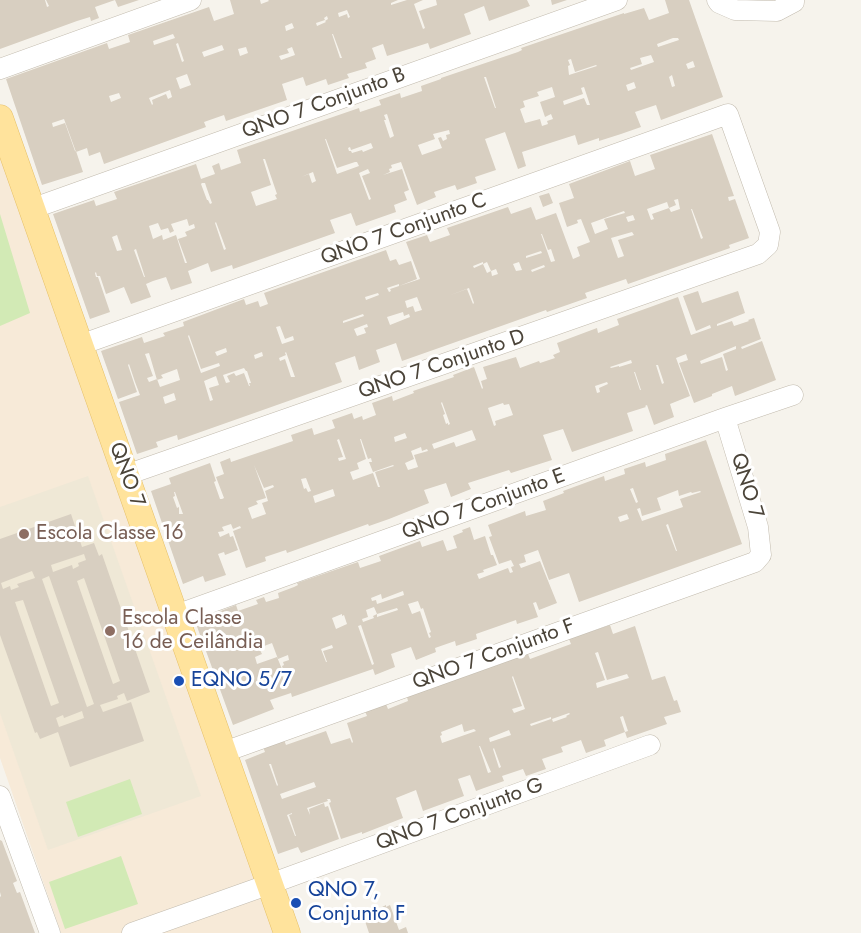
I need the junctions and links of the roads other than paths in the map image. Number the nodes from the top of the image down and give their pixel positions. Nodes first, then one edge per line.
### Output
1 (191, 0) edge
2 (617, 0) edge
3 (717, 0) edge
4 (794, 0) edge
5 (0, 69) edge
6 (0, 118) edge
7 (31, 209) junction
8 (758, 254) joint
9 (80, 345) junction
10 (793, 395) dead end
11 (724, 418) junction
12 (126, 475) junction
13 (761, 555) joint
14 (176, 615) junction
15 (650, 745) dead end
16 (224, 752) junction
17 (0, 796) edge
18 (5, 826) edge
19 (270, 884) junction
20 (50, 933) edge
21 (132, 933) edge
22 (287, 933) edge

1 - 5 street
2 - 7 street, QNO 7 Conjunto B
3 - 4 street
6 - 7 main road, QNO 7
7 - 9 main road, QNO 7
8 - 9 street, QNO 7 Conjunto C
8 - 12 street, QNO 7 Conjunto D
9 - 12 main road, QNO 7
10 - 11 street, QNO 7 Conjunto E
11 - 13 street, QNO 7
11 - 14 street, QNO 7 Conjunto E
12 - 14 main road, QNO 7
13 - 16 street, QNO 7 Conjunto F
14 - 16 main road, QNO 7
15 - 19 street, QNO 7 Conjunto G
16 - 19 main road, QNO 7
17 - 18 street
18 - 20 street
19 - 21 street
19 - 22 main road, QNO 7

